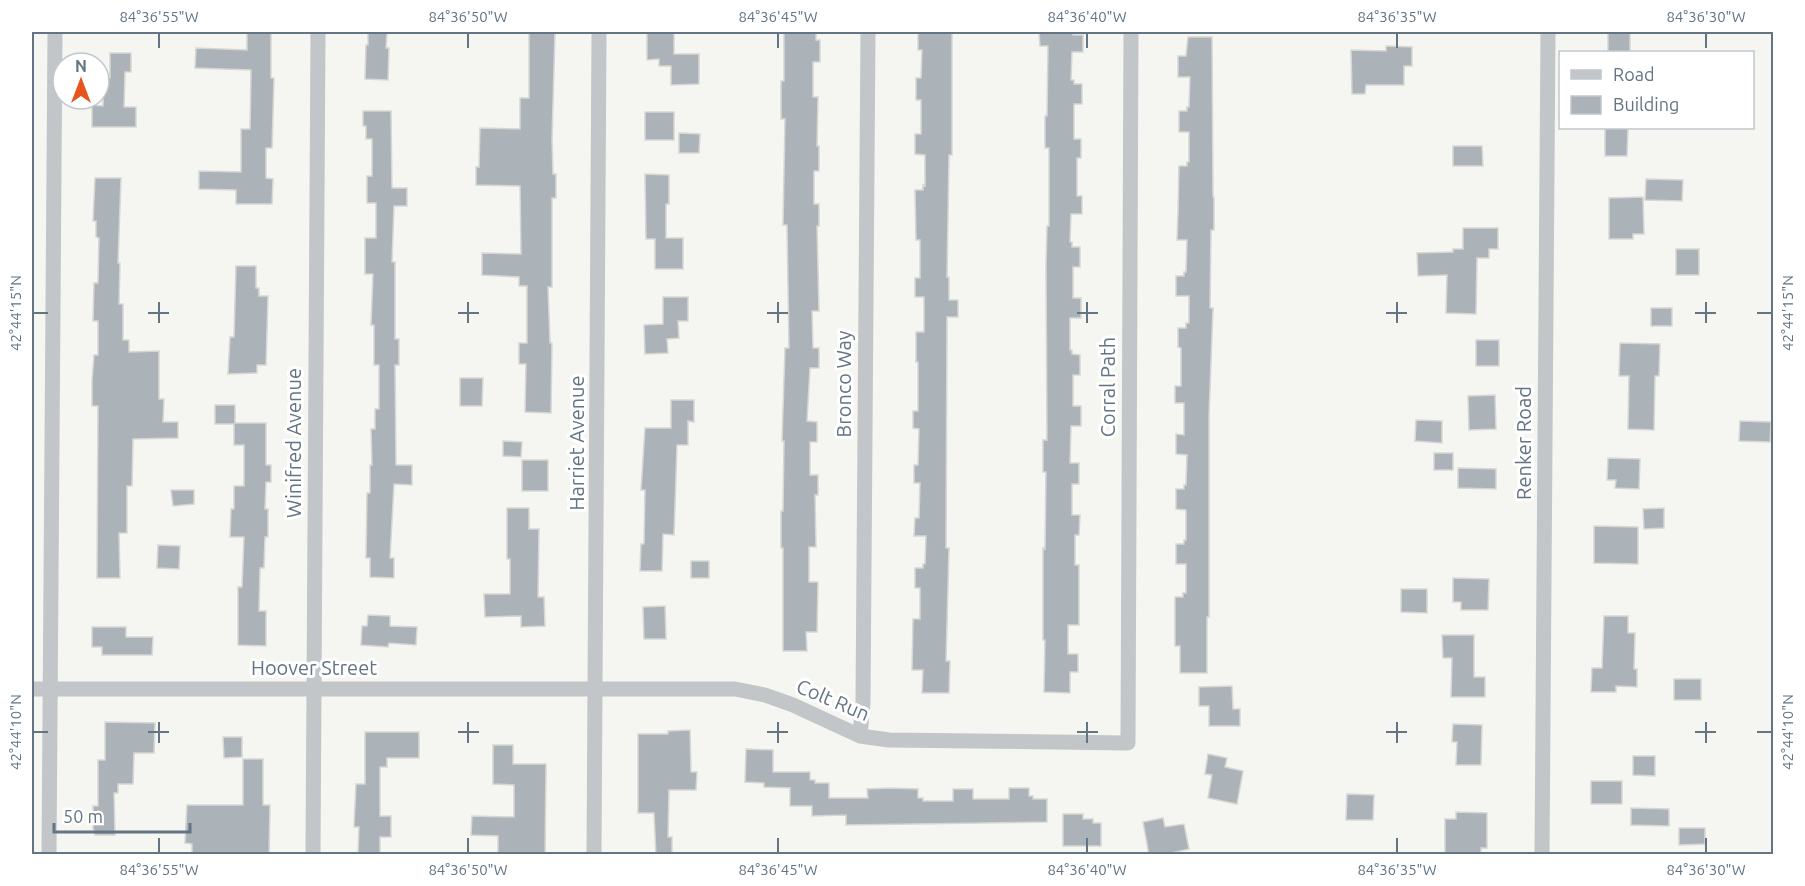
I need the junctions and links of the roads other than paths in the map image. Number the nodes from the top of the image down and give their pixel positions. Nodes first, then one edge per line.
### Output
1 (55, 32) edge
2 (318, 32) edge
3 (599, 32) edge
4 (868, 32) edge
5 (1131, 32) edge
6 (1548, 32) edge
7 (32, 689) edge
8 (50, 689) junction
9 (313, 689) junction
10 (596, 689) junction
11 (860, 736) junction
12 (1128, 743) joint
13 (50, 855) edge
14 (313, 855) edge
15 (594, 855) edge
16 (1542, 855) edge

1 - 8 street
2 - 9 street, Winifred Avenue
3 - 10 street, Harriet Avenue
4 - 11 street, Bronco Way
5 - 12 street, Corral Path
6 - 16 street, Renker Road
7 - 8 street, Hoover Street
8 - 9 street, Hoover Street
8 - 13 street
9 - 10 street, Hoover Street
9 - 14 street, Winifred Avenue
10 - 11 street, Colt Run
10 - 15 street, Harriet Avenue
11 - 12 street, Colt Run

